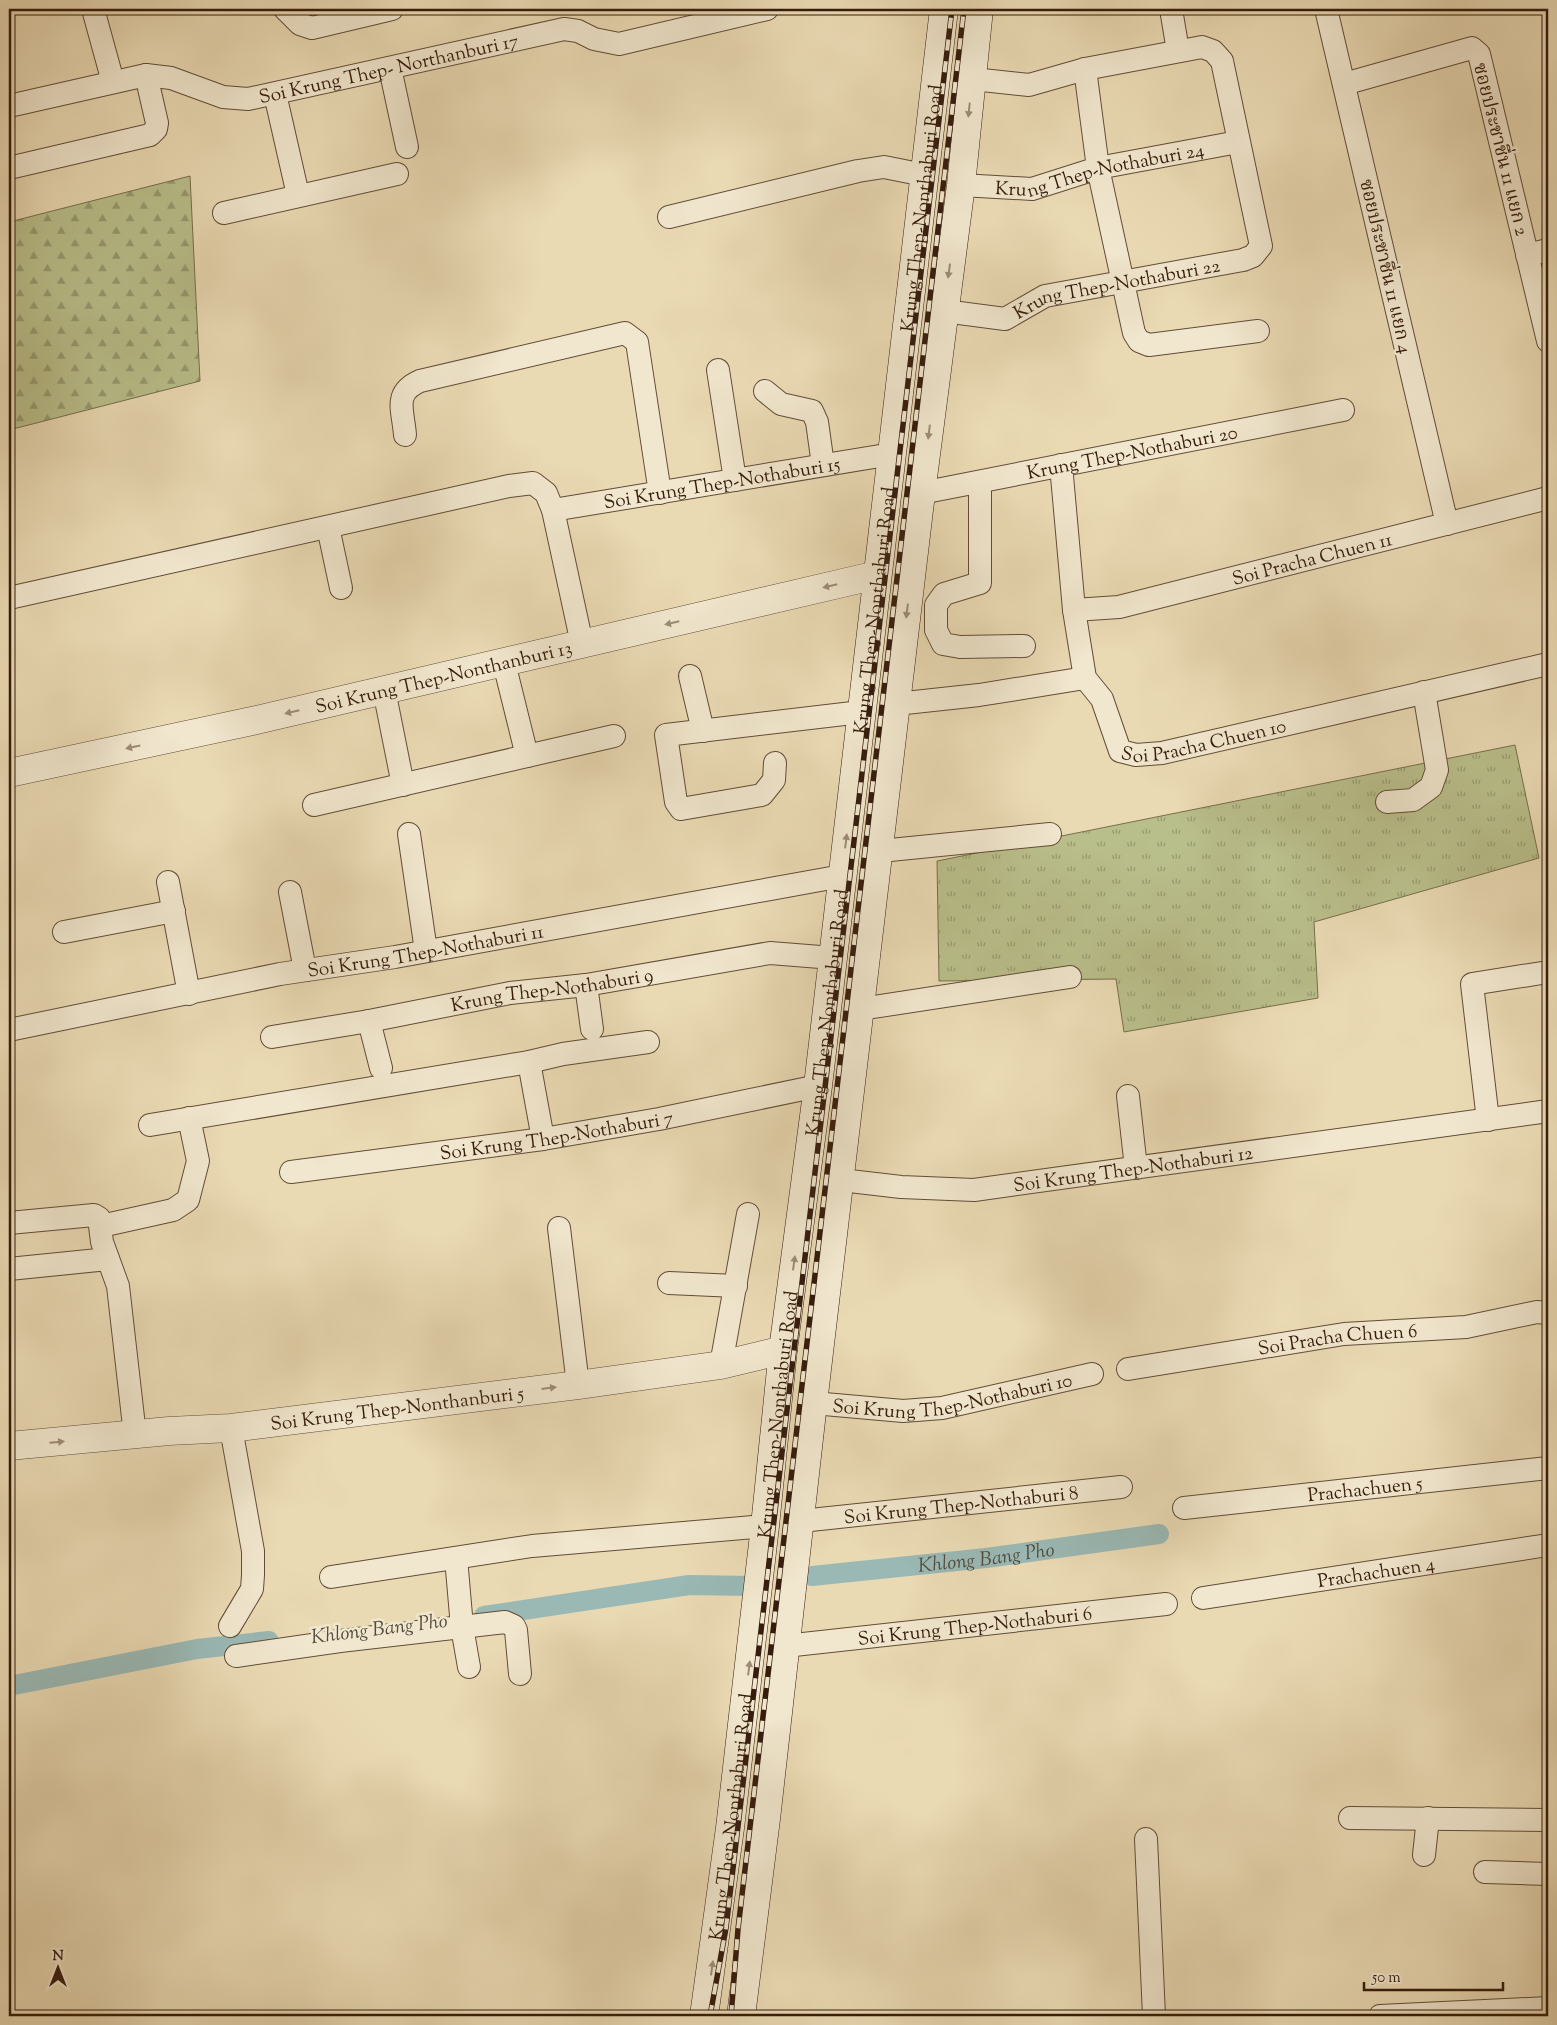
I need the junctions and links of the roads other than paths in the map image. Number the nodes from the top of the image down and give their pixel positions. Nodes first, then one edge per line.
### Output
1 (93, 9) edge
2 (285, 9) edge
3 (392, 9) edge
4 (767, 9) edge
5 (944, 9) edge
6 (979, 9) edge
7 (1171, 9) edge
8 (1326, 9) edge
9 (1178, 51) junction
10 (390, 68) junction
11 (1085, 69) junction
12 (146, 75) junction
13 (973, 79) junction
14 (113, 82) junction
15 (1344, 84) junction
16 (274, 94) junction
17 (9, 106) edge
18 (1238, 142) junction
19 (407, 147) dead end
20 (9, 168) edge
21 (1098, 168) junction
22 (397, 174) dead end
23 (924, 176) junction
24 (961, 185) junction
25 (298, 195) junction
26 (224, 213) dead end
27 (669, 217) dead end
28 (1538, 252) edge
29 (1123, 281) junction
30 (944, 311) junction
31 (1258, 331) dead end
32 (1548, 341) edge
33 (718, 370) dead end
34 (765, 391) dead end
35 (1343, 410) dead end
36 (405, 435) dead end
37 (892, 454) junction
38 (1061, 464) junction
39 (823, 465) junction
40 (735, 480) junction
41 (980, 482) junction
42 (660, 493) junction
43 (921, 494) junction
44 (1548, 498) edge
45 (553, 510) junction
46 (1448, 524) junction
47 (328, 527) junction
48 (877, 575) junction
49 (911, 577) junction
50 (341, 588) dead end
51 (9, 598) edge
52 (1074, 610) junction
53 (582, 644) junction
54 (1024, 646) dead end
55 (504, 663) junction
56 (1548, 664) edge
57 (690, 676) dead end
58 (1085, 678) junction
59 (384, 690) junction
60 (1424, 692) junction
61 (896, 704) junction
62 (861, 712) junction
63 (703, 730) junction
64 (614, 736) dead end
65 (527, 756) junction
66 (775, 764) dead end
67 (9, 773) edge
68 (404, 785) junction
69 (1387, 802) dead end
70 (314, 805) dead end
71 (410, 834) dead end
72 (1050, 834) dead end
73 (880, 851) junction
74 (842, 876) junction
75 (168, 882) dead end
76 (290, 892) dead end
77 (174, 911) junction
78 (64, 932) dead end
79 (426, 951) junction
80 (833, 958) junction
81 (305, 970) junction
82 (1548, 972) edge
83 (1070, 976) dead end
84 (586, 985) junction
85 (189, 994) junction
86 (860, 1008) junction
87 (369, 1021) junction
88 (592, 1029) dead end
89 (9, 1030) edge
90 (272, 1037) dead end
91 (648, 1042) dead end
92 (529, 1062) junction
93 (381, 1068) dead end
94 (818, 1086) junction
95 (1128, 1096) dead end
96 (1548, 1112) edge
97 (189, 1118) junction
98 (1488, 1120) junction
99 (150, 1125) dead end
100 (543, 1139) junction
101 (1136, 1168) junction
102 (291, 1172) dead end
103 (841, 1180) junction
104 (748, 1214) dead end
105 (9, 1223) edge
106 (101, 1226) junction
107 (559, 1228) dead end
108 (108, 1259) junction
109 (9, 1269) edge
110 (669, 1283) dead end
111 (736, 1286) junction
112 (1548, 1313) edge
113 (783, 1350) junction
114 (721, 1365) junction
115 (1128, 1369) dead end
116 (1092, 1374) dead end
117 (578, 1385) junction
118 (813, 1403) junction
119 (231, 1428) junction
120 (135, 1435) junction
121 (9, 1446) edge
122 (1548, 1468) edge
123 (1121, 1487) dead end
124 (1184, 1508) dead end
125 (766, 1521) junction
126 (801, 1521) junction
127 (1548, 1545) edge
128 (456, 1558) junction
129 (331, 1577) dead end
130 (1202, 1598) dead end
131 (1166, 1604) dead end
132 (462, 1622) junction
133 (230, 1626) dead end
134 (785, 1646) junction
135 (236, 1656) dead end
136 (469, 1667) dead end
137 (520, 1674) dead end
138 (1350, 1818) dead end
139 (1428, 1818) junction
140 (1548, 1820) edge
141 (1146, 1839) dead end
142 (1424, 1855) dead end
143 (1485, 1872) dead end
144 (1548, 1874) edge
145 (1548, 2008) edge
146 (704, 2016) edge
147 (741, 2016) edge
148 (1154, 2016) edge
149 (1380, 2016) edge

1 - 14 street
2 - 3 street
4 - 10 street, Soi Krung Thep- Northanburi 17
5 - 23 main road, Krung Thep-Nonthaburi Road
6 - 13 main road, Krung Thep-Nonthaburi Road
7 - 9 street
8 - 15 street, ซอยประชาชื่น 11 แยก 4
9 - 11 street
9 - 18 street
10 - 16 street, Soi Krung Thep- Northanburi 17
10 - 19 street
11 - 13 street
11 - 21 street
12 - 14 street, Soi Krung Thep- Northanburi 17
12 - 16 street, Soi Krung Thep- Northanburi 17
12 - 20 street
13 -> 24 main road, Krung Thep-Nonthaburi Road
14 - 17 street, Soi Krung Thep- Northanburi 17
15 - 28 street, ซอยประชาชื่น 11 แยก 2
15 - 46 street, ซอยประชาชื่น 11 แยก 4
16 - 25 street
18 - 21 street, Krung Thep-Nothaburi 24
18 - 29 street, Krung Thep-Nothaburi 22
21 - 24 street, Krung Thep-Nothaburi 24
21 - 29 street
22 - 25 street
23 - 27 street
23 - 37 main road, Krung Thep-Nonthaburi Road
24 -> 30 main road, Krung Thep-Nonthaburi Road
25 - 26 street
28 - 32 street, ซอยประชาชื่น 11 แยก 2
29 - 30 street, Krung Thep-Nothaburi 22
29 - 31 street
30 -> 43 main road, Krung Thep-Nonthaburi Road
33 - 40 street
34 - 39 street
35 - 38 street, Krung Thep-Nothaburi 20
36 - 42 street
37 - 39 street, Soi Krung Thep-Nothaburi 15
37 - 48 main road, Krung Thep-Nonthaburi Road
38 - 41 street, Krung Thep-Nothaburi 20
38 - 52 street, Soi Pracha Chuen 10
39 - 40 street, Soi Krung Thep-Nothaburi 15
40 - 42 street, Soi Krung Thep-Nothaburi 15
41 - 43 street, Krung Thep-Nothaburi 20
41 - 54 street
42 - 45 street, Soi Krung Thep-Nothaburi 15
43 - 49 main road, Krung Thep-Nonthaburi Road
44 - 46 street, Soi Pracha Chuen 11
45 - 47 street
45 - 53 street
46 - 52 street, Soi Pracha Chuen 11
47 - 50 street
47 - 51 street
48 - 49 main road, Soi Krung Thep-Nonthanburi 13
48 -> 53 main road, Soi Krung Thep-Nonthanburi 13
48 - 62 main road, Krung Thep-Nonthaburi Road
49 -> 61 main road, Krung Thep-Nonthaburi Road
52 - 58 street, Soi Pracha Chuen 10
53 - 55 main road, Soi Krung Thep-Nonthanburi 13
55 - 59 main road, Soi Krung Thep-Nonthanburi 13
55 - 65 street
56 - 60 street, Soi Pracha Chuen 10
57 - 63 street
58 - 60 street, Soi Pracha Chuen 10
58 - 61 street
59 -> 67 main road, Soi Krung Thep-Nonthanburi 13
59 - 68 street
60 - 69 street
61 - 73 main road, Krung Thep-Nonthaburi Road
62 - 63 street
74 -> 62 main road, Krung Thep-Nonthaburi Road
63 - 66 street
64 - 65 street
65 - 68 street
68 - 70 street
71 - 79 street
72 - 73 street
73 - 86 main road, Krung Thep-Nonthaburi Road
74 - 79 street, Soi Krung Thep-Nothaburi 11
74 - 80 main road, Krung Thep-Nonthaburi Road
75 - 77 street
76 - 81 street
77 - 78 street
77 - 85 street
79 - 81 street, Soi Krung Thep-Nothaburi 11
80 - 84 street, Krung Thep-Nothaburi 9
80 - 94 main road, Krung Thep-Nonthaburi Road
81 - 85 street, Soi Krung Thep-Nothaburi 11
82 - 98 street
83 - 86 street
84 - 87 street, Krung Thep-Nothaburi 9
84 - 88 street
85 - 89 street, Soi Krung Thep-Nothaburi 11
86 - 103 main road, Krung Thep-Nonthaburi Road
87 - 90 street, Krung Thep-Nothaburi 9
87 - 93 street
91 - 92 street
92 - 97 street
92 - 100 street
94 - 100 street, Soi Krung Thep-Nothaburi 7
113 -> 94 main road, Krung Thep-Nonthaburi Road
95 - 101 street
96 - 98 street, Soi Krung Thep-Nothaburi 12
97 - 99 street
97 - 106 street
98 - 101 street, Soi Krung Thep-Nothaburi 12
100 - 102 street, Soi Krung Thep-Nothaburi 7
101 - 103 street, Soi Krung Thep-Nothaburi 12
103 - 118 main road, Krung Thep-Nonthaburi Road
104 - 111 street
105 - 106 street
106 - 108 street
107 - 117 street
108 - 109 street
108 - 120 street
110 - 111 street
111 - 114 street
112 - 115 street, Soi Pracha Chuen 6
113 - 114 main road, Soi Krung Thep-Nonthanburi 5
113 - 125 main road, Krung Thep-Nonthaburi Road
114 - 117 main road, Soi Krung Thep-Nonthanburi 5
116 - 118 street, Soi Krung Thep-Nothaburi 10
119 -> 117 main road, Soi Krung Thep-Nonthanburi 5
118 - 126 main road, Krung Thep-Nonthaburi Road
119 - 120 main road, Soi Krung Thep-Nonthanburi 5
119 - 133 street
121 -> 120 main road, Soi Krung Thep-Nonthanburi 5
122 - 124 street, Prachachuen 5
123 - 126 street, Soi Krung Thep-Nothaburi 8
125 - 126 main road
125 - 128 street
146 -> 125 main road, Krung Thep-Nonthaburi Road
126 - 134 main road, Krung Thep-Nonthaburi Road
127 - 130 street, Prachachuen 4
128 - 129 street
128 - 132 street
131 - 134 street, Soi Krung Thep-Nothaburi 6
132 - 135 street
132 - 136 street
132 - 137 street
134 - 147 main road, Krung Thep-Nonthaburi Road
138 - 139 street
139 - 140 street
139 - 142 street
141 - 148 street
143 - 144 street
145 - 149 street

